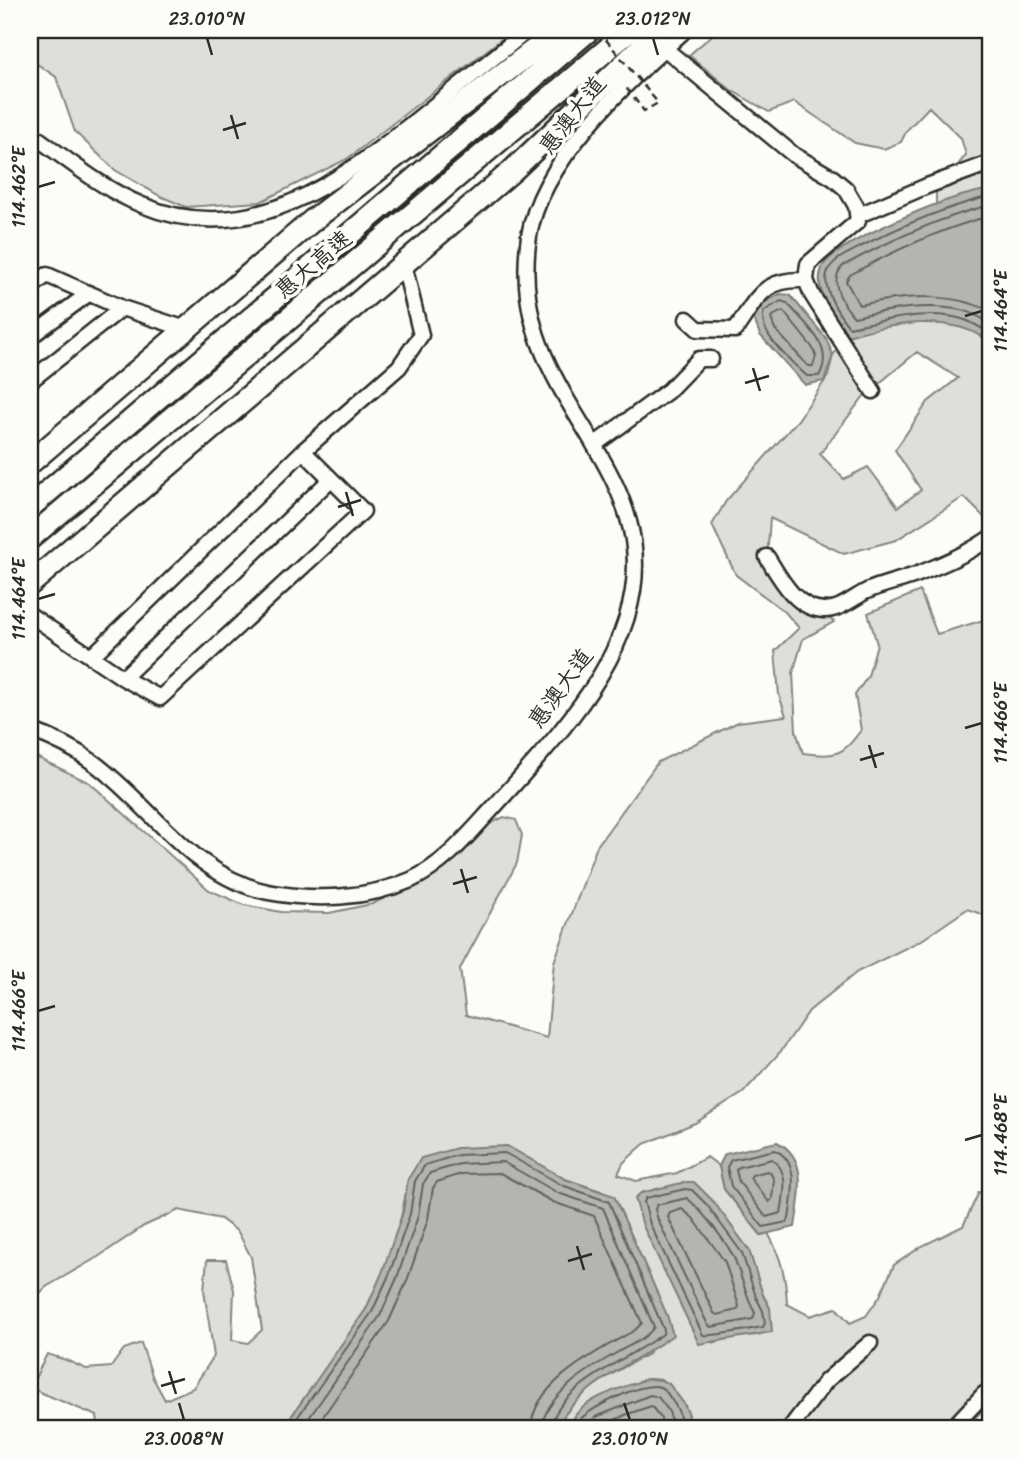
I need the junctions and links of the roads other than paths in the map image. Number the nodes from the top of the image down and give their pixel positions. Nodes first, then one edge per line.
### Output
1 (528, 30) edge
2 (560, 30) edge
3 (589, 30) edge
4 (630, 30) edge
5 (685, 30) edge
6 (662, 39) edge
7 (30, 134) edge
8 (990, 163) edge
9 (859, 215) junction
10 (404, 265) junction
11 (806, 280) junction
12 (30, 288) edge
13 (88, 293) junction
14 (122, 308) junction
15 (687, 319) dead end
16 (186, 329) junction
17 (30, 337) edge
18 (711, 359) dead end
19 (30, 381) edge
20 (873, 391) dead end
21 (594, 445) junction
22 (303, 451) junction
23 (30, 463) edge
24 (331, 479) junction
25 (30, 507) edge
26 (30, 538) edge
27 (990, 538) edge
28 (767, 557) dead end
29 (30, 584) edge
30 (30, 615) edge
31 (92, 656) junction
32 (123, 678) junction
33 (30, 730) edge
34 (870, 1343) dead end
35 (990, 1391) edge
36 (790, 1428) edge
37 (952, 1428) edge

1 - 7 street
2 - 16 highway
3 - 25 highway, 惠大高速
4 - 26 highway, 惠大高速
5 - 6 street, 惠澳大道
6 - 9 street
6 - 10 highway
6 - 21 street, 惠澳大道
8 - 9 street
9 - 11 street
10 - 22 street
10 - 29 highway
11 - 15 street
11 - 20 street
12 - 13 street
13 - 14 street
13 - 17 street
14 - 16 street
14 - 19 street
16 - 23 highway
18 - 21 street
21 - 33 street, 惠澳大道
22 - 24 street
22 - 31 street
24 - 32 street
24 - 32 street
27 - 28 street
30 - 31 street
31 - 32 street
34 - 36 street
35 - 37 street

